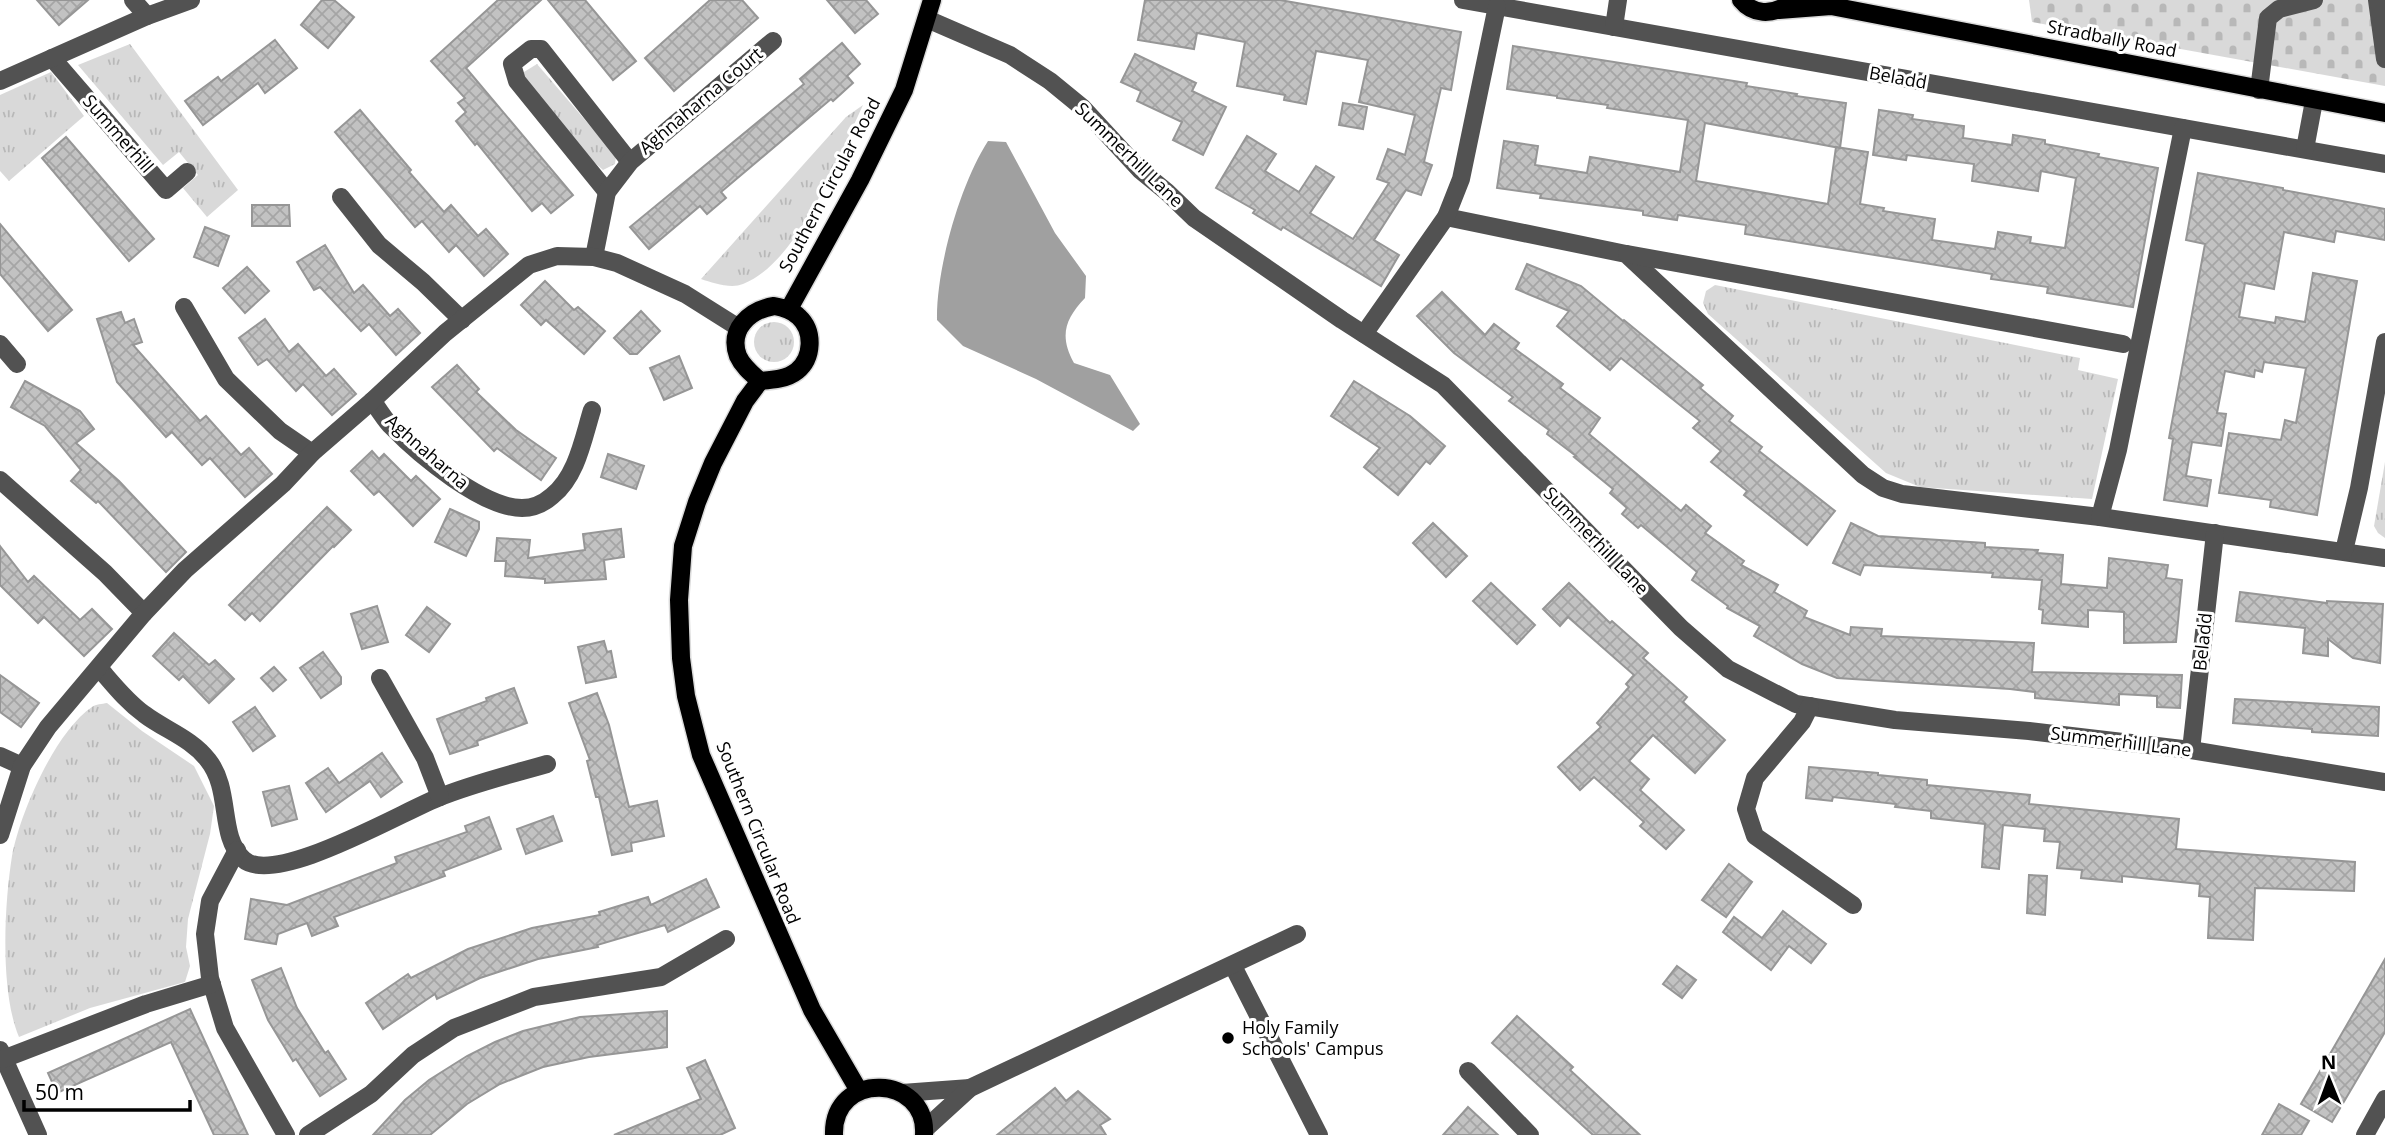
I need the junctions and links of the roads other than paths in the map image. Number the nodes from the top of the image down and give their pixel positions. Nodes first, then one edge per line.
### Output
1 (133, 0) edge
2 (191, 0) edge
3 (932, 0) edge
4 (1464, 0) edge
5 (1618, 0) edge
6 (2314, 0) edge
7 (2377, 0) edge
8 (1740, 1) edge
9 (1828, 3) edge
10 (1785, 5) edge
11 (1497, 6) junction
12 (147, 16) junction
13 (927, 19) junction
14 (1614, 27) junction
15 (773, 41) dead end
16 (52, 58) junction
17 (2385, 59) edge
18 (0, 81) edge
19 (2259, 90) junction
20 (2314, 100) junction
21 (2385, 113) edge
22 (2183, 128) junction
23 (2305, 149) junction
24 (630, 162) junction
25 (2385, 164) edge
26 (187, 172) dead end
27 (607, 192) junction
28 (341, 197) dead end
29 (1446, 217) junction
30 (1626, 254) junction
31 (594, 257) junction
32 (184, 307) dead end
33 (789, 309) junction
34 (462, 320) junction
35 (739, 328) junction
36 (1364, 334) junction
37 (2385, 342) edge
38 (0, 344) edge
39 (2123, 344) dead end
40 (17, 364) dead end
41 (760, 381) junction
42 (2380, 393) edge
43 (372, 401) junction
44 (592, 410) dead end
45 (312, 453) junction
46 (0, 480) edge
47 (2100, 517) junction
48 (2215, 533) junction
49 (2344, 551) junction
50 (2385, 558) edge
51 (144, 614) junction
52 (99, 668) junction
53 (380, 678) dead end
54 (1810, 706) junction
55 (2191, 750) junction
56 (0, 756) edge
57 (547, 764) dead end
58 (22, 766) junction
59 (2385, 782) edge
60 (440, 797) junction
61 (0, 835) edge
62 (237, 850) junction
63 (1853, 905) dead end
64 (1297, 934) dead end
65 (726, 939) dead end
66 (1233, 966) junction
67 (211, 981) junction
68 (1, 1055) edge
69 (1468, 1071) dead end
70 (970, 1088) junction
71 (859, 1091) junction
72 (902, 1093) junction
73 (2385, 1099) edge
74 (36, 1131) edge
75 (924, 1133) edge
76 (17, 1135) edge
77 (286, 1135) edge
78 (308, 1135) edge
79 (834, 1135) edge
80 (1318, 1135) edge
81 (1530, 1135) edge
82 (2365, 1135) edge

1 - 12 street
2 - 12 street
3 - 13 main road, Southern Circular Road
4 - 11 street, Beladd
5 - 14 street
6 - 19 street
7 - 17 street
8 - 10 main road, Stradbally Road
9 - 10 main road, Stradbally Road
9 - 19 main road, Stradbally Road
11 - 14 street, Beladd
11 - 29 street
12 - 16 street
13 - 33 main road, Southern Circular Road
13 - 36 street, Summerhill Lane
14 - 22 street, Beladd
15 - 24 street, Aghnaharna Court
16 - 18 street
16 - 26 street, Summerhill
19 - 20 main road, Stradbally Road
20 - 21 main road, Stradbally Road
20 - 23 street
22 - 23 street, Beladd
22 - 47 street
23 - 25 street, Beladd
24 - 27 street, Aghnaharna Court
24 - 27 street, Aghnaharna Court
27 - 31 street, Aghnaharna Court
28 - 34 street
29 - 30 street
29 - 36 street
30 - 39 street
30 - 47 street
31 - 34 street, Aghnaharna
31 - 35 street, Aghnaharna
32 - 45 street
33 - 35 main road
33 - 41 main road
34 - 43 street, Aghnaharna
35 - 41 main road
36 - 54 street, Summerhill Lane
37 - 42 street
38 - 40 street
41 - 71 main road, Southern Circular Road
42 - 49 street
43 - 44 street, Aghnaharna
43 - 45 street, Aghnaharna
45 - 51 street, Aghnaharna
46 - 51 street
47 - 48 street
48 - 49 street
48 - 55 street, Beladd
49 - 50 street
51 - 52 street, Aghnaharna
52 - 58 street, Aghnaharna
52 - 62 street
53 - 60 street
54 - 55 street, Summerhill Lane
54 - 63 street
55 - 59 street, Summerhill Lane
56 - 58 street
57 - 60 street
58 - 61 street, Aghnaharna
60 - 62 street
62 - 67 street
64 - 66 street
65 - 78 street
66 - 70 street
66 - 80 street
67 - 68 street
67 - 77 street
68 - 74 street
69 - 81 street
70 - 72 street
70 - 75 street
71 - 72 main road
71 - 79 main road
72 - 75 main road
73 - 82 street
74 - 76 street

